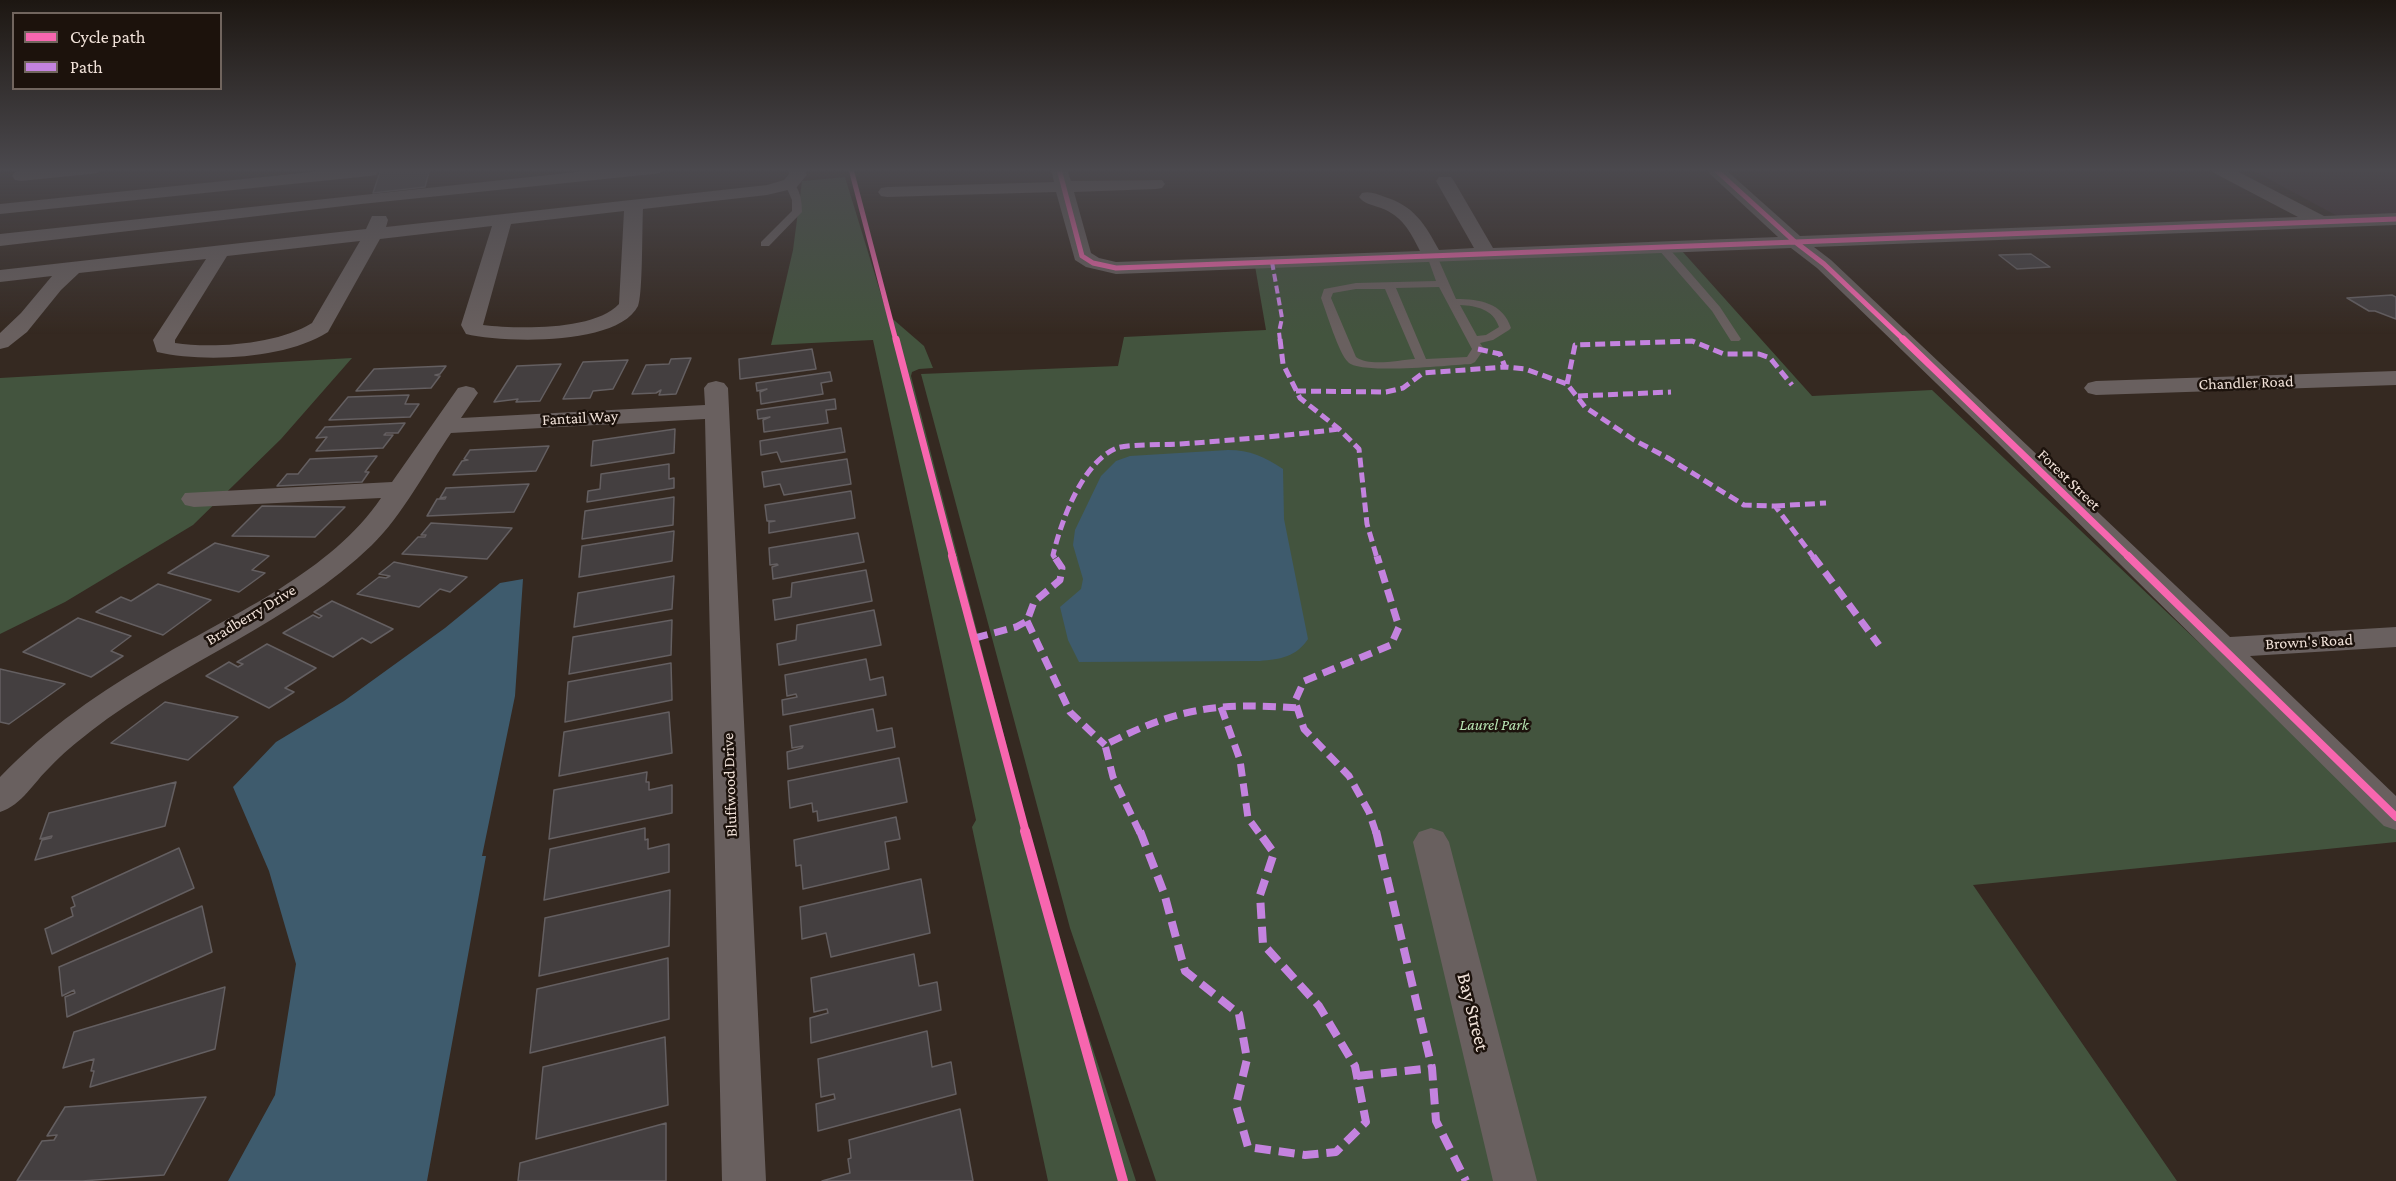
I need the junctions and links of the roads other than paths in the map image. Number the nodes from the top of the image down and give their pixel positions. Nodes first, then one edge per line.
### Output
1 (140, 224) edge
2 (377, 224) edge
3 (447, 224) edge
4 (502, 224) edge
5 (633, 224) edge
6 (785, 224) edge
7 (1074, 224) edge
8 (1415, 224) edge
9 (1470, 224) edge
10 (1775, 224) edge
11 (2262, 224) edge
12 (374, 232) junction
13 (0, 240) edge
14 (1794, 241) junction
15 (765, 244) dead end
16 (1662, 247) junction
17 (221, 250) junction
18 (1488, 254) junction
19 (1432, 256) junction
20 (73, 268) junction
21 (0, 276) edge
22 (1443, 284) junction
23 (1389, 285) junction
24 (1453, 302) junction
25 (1474, 339) junction
26 (1735, 339) dead end
27 (0, 342) edge
28 (1422, 363) junction
29 (2396, 378) edge
30 (2096, 388) dead end
31 (466, 393) dead end
32 (716, 400) joint
33 (444, 426) junction
34 (400, 489) junction
35 (194, 499) dead end
36 (2396, 637) edge
37 (2221, 648) junction
38 (0, 799) edge
39 (2396, 817) edge
40 (1431, 842) dead end
41 (744, 1181) edge
42 (1515, 1181) edge

1 - 13 street
2 - 12 street
3 - 12 street
4 - 5 street
6 - 15 lane
7 - 19 street
8 - 19 street
9 - 18 street
10 - 14 street, Forest Street
11 - 14 street
12 - 17 street
12 - 17 street
14 - 16 street
14 - 37 street, Forest Street
16 - 18 street
16 - 26 lane
17 - 20 street
18 - 19 street
19 - 22 lane
20 - 21 street
20 - 27 street
22 - 23 lane
22 - 24 lane
23 - 28 lane
23 - 28 lane
24 - 25 lane
24 - 25 lane
25 - 28 lane
29 - 30 street, Chandler Road
31 - 33 street, Bradberry Drive
32 - 33 street, Fantail Way
32 - 41 street, Bluffwood Drive
33 - 34 street, Bradberry Drive
34 - 35 street
34 - 38 street, Bradberry Drive
36 - 37 street, Brown's Road
37 - 39 street, Forest Street
40 - 42 street, Bay Street

